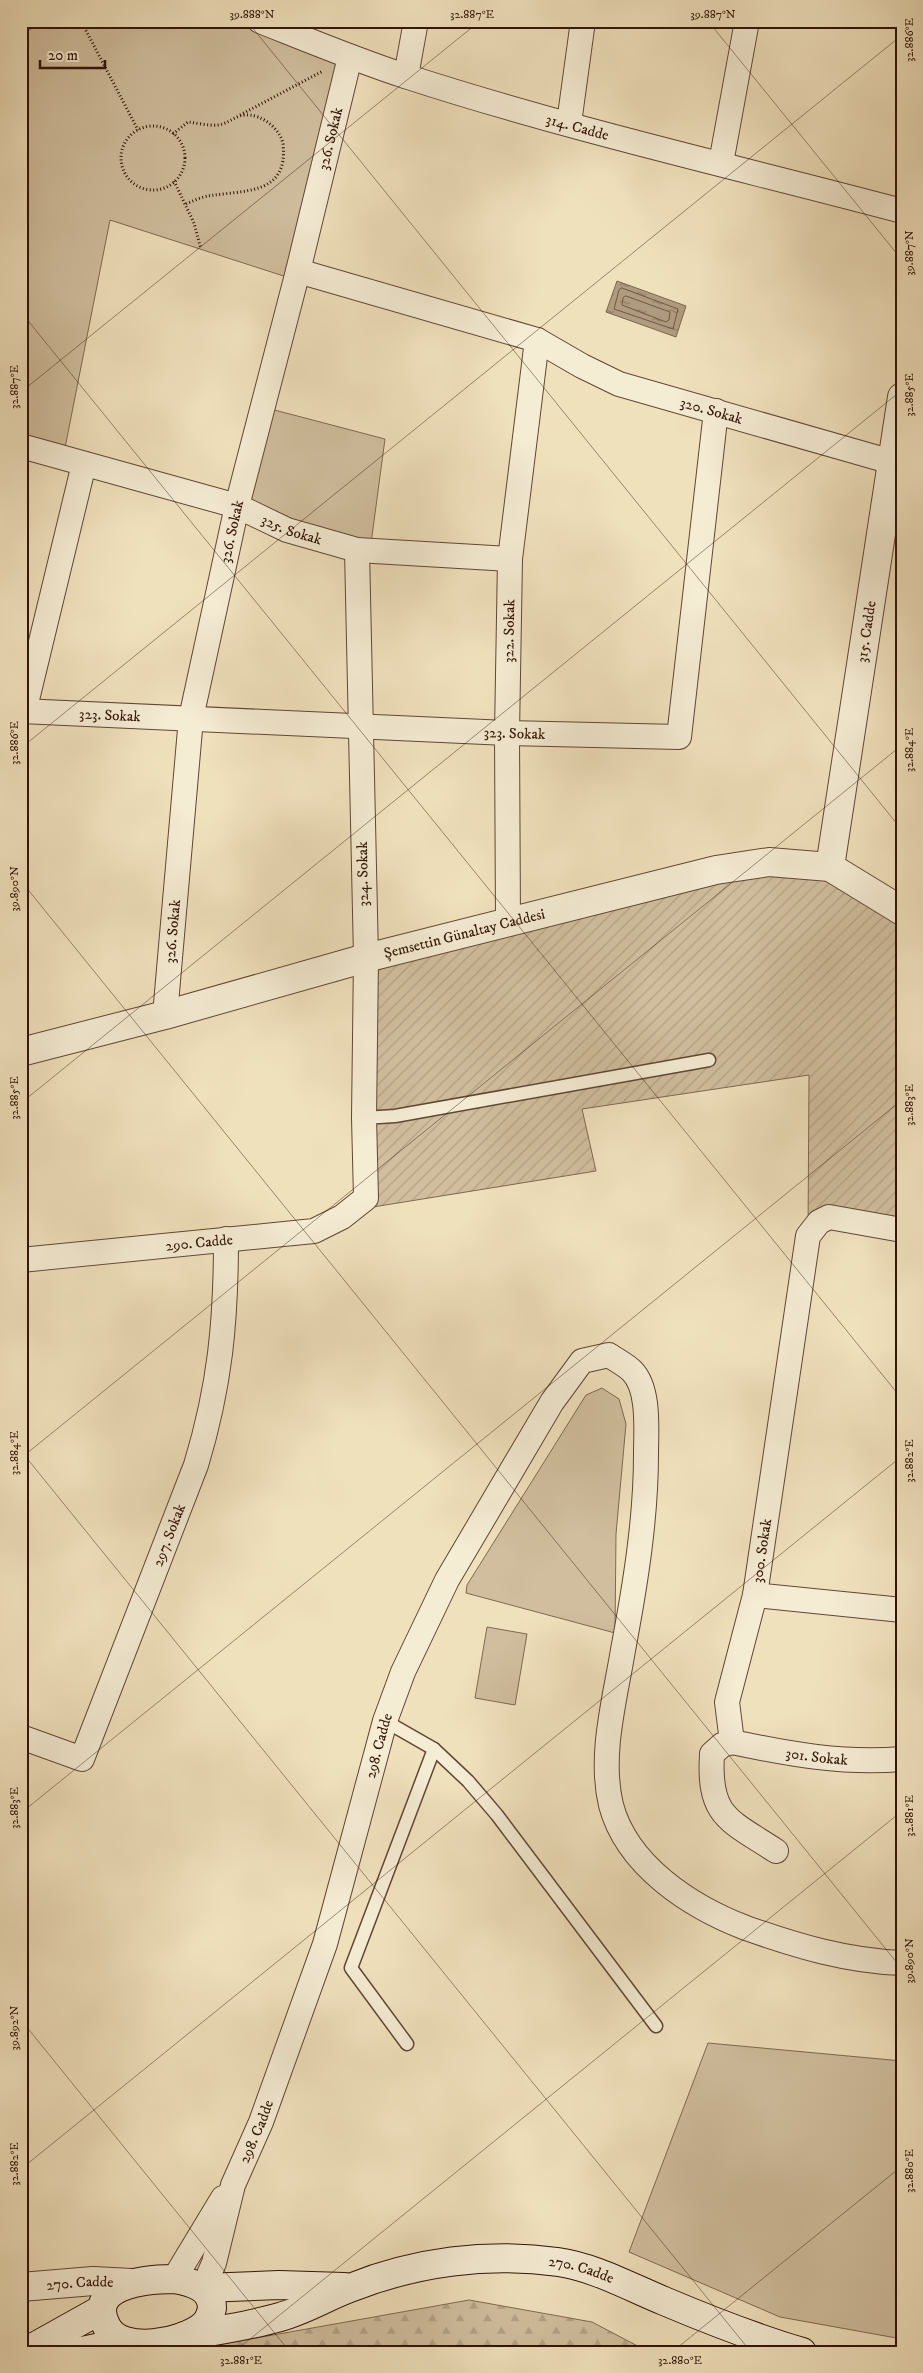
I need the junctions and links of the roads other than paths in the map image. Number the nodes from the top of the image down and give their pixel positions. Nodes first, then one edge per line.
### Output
1 (260, 21) edge
2 (416, 21) edge
3 (583, 21) edge
4 (747, 21) edge
5 (350, 57) junction
6 (406, 76) junction
7 (568, 123) junction
8 (721, 163) junction
9 (902, 211) edge
10 (298, 271) junction
11 (537, 340) junction
12 (902, 397) edge
13 (716, 411) junction
14 (21, 446) edge
15 (892, 462) junction
16 (84, 464) junction
17 (237, 506) junction
18 (357, 550) junction
19 (510, 559) junction
20 (23, 712) edge
21 (191, 718) junction
22 (360, 725) junction
23 (507, 733) junction
24 (830, 867) junction
25 (902, 911) edge
26 (508, 922) junction
27 (366, 958) junction
28 (165, 1015) junction
29 (21, 1052) edge
30 (709, 1060) dead end
31 (364, 1118) junction
32 (366, 1198) joint
33 (902, 1230) edge
34 (226, 1239) junction
35 (21, 1260) edge
36 (755, 1595) junction
37 (902, 1610) edge
38 (385, 1721) junction
39 (21, 1737) edge
40 (732, 1742) junction
41 (434, 1749) junction
42 (902, 1759) edge
43 (776, 1851) dead end
44 (902, 1963) edge
45 (656, 2026) dead end
46 (407, 2044) dead end
47 (234, 2185) junction
48 (174, 2279) junction
49 (132, 2283) junction
50 (25, 2286) edge
51 (203, 2288) junction
52 (351, 2288) junction
53 (102, 2309) junction
54 (184, 2336) junction
55 (75, 2340) edge
56 (124, 2342) junction
57 (25, 2352) edge
58 (802, 2352) edge

1 - 5 street, 314. Cadde
2 - 6 street
3 - 7 street
4 - 8 street
5 - 6 street, 314. Cadde
5 - 10 street, 326. Sokak
6 - 7 street, 314. Cadde
7 - 8 street, 314. Cadde
8 - 9 street, 314. Cadde
10 - 11 street, 320. Sokak
10 - 17 street, 326. Sokak
11 - 13 street, 320. Sokak
11 - 19 street, 322. Sokak
12 - 15 street, 315. Cadde
13 - 15 street, 320. Sokak
13 - 23 street, 323. Sokak
14 - 16 street, 325. Sokak
15 - 24 street, 315. Cadde
16 - 17 street, 325. Sokak
16 - 20 street
17 - 18 street, 325. Sokak
17 - 21 street, 326. Sokak
18 - 19 street, 325. Sokak
18 - 22 street, 324. Sokak
19 - 23 street, 322. Sokak
20 - 21 street, 323. Sokak
21 - 22 street, 323. Sokak
21 - 28 street, 326. Sokak
22 - 23 street, 323. Sokak
22 - 27 street, 324. Sokak
23 - 26 street, 322. Sokak
24 - 25 street, Şemsettin Günaltay Caddesi
24 - 26 street, Şemsettin Günaltay Caddesi
26 - 27 street, Şemsettin Günaltay Caddesi
27 - 28 street, Şemsettin Günaltay Caddesi
27 - 31 street, 324. Sokak
28 - 29 street, Şemsettin Günaltay Caddesi
30 - 31 lane
31 - 32 street, 324. Sokak
32 - 34 street, 290. Cadde
33 - 36 street, 300. Sokak
34 - 35 street, 290. Cadde
34 - 39 street, 297. Sokak
36 - 37 street
36 - 40 street, 300. Sokak
38 - 41 lane
38 - 44 street, 298. Cadde
38 - 47 street, 298. Cadde
40 - 42 street, 301. Sokak
40 - 43 street
41 - 45 lane
41 - 46 lane
47 - 48 street
47 - 51 street
48 - 49 street, 270. Cadde
48 - 51 street, 270. Cadde
49 - 50 street, 270. Cadde
49 - 53 street, 270. Cadde
50 - 55 street, 270. Cadde
51 - 52 street, 270. Cadde
51 - 54 street, 270. Cadde
52 - 54 street, 270. Cadde
52 - 58 street, 270. Cadde
53 - 55 street
53 - 56 street, 270. Cadde
54 - 56 street, 270. Cadde
55 - 56 street
55 - 57 street

